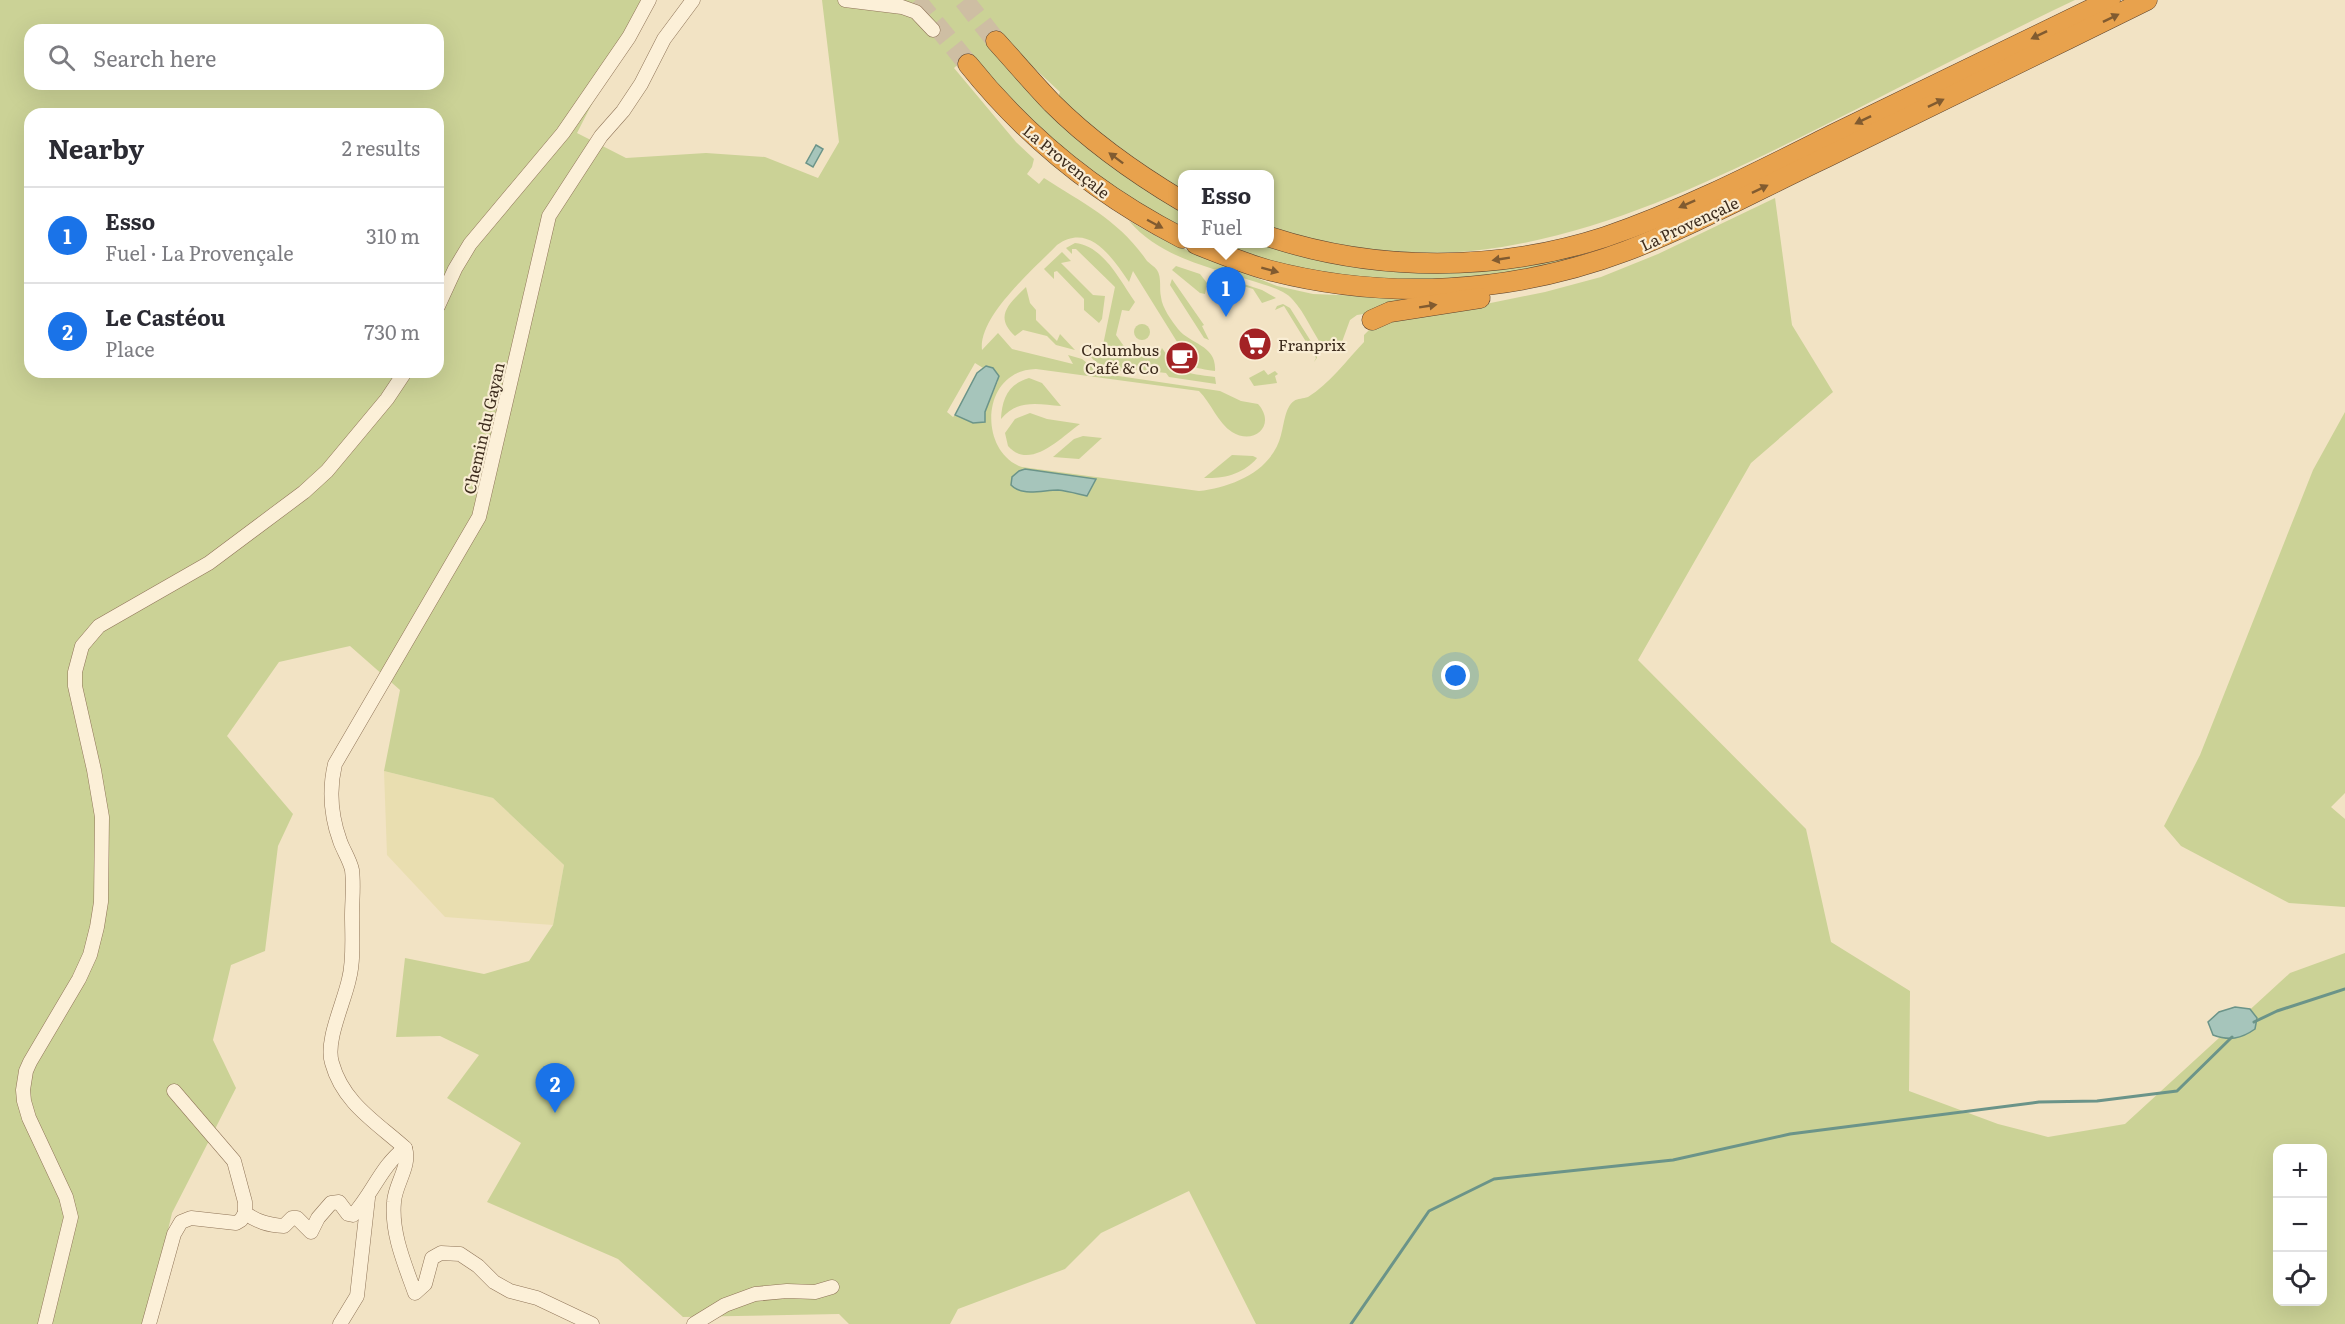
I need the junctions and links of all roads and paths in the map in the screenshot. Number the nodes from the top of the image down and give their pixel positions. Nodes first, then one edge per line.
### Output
1 (650, 0) edge
2 (693, 0) edge
3 (845, 0) edge
4 (2110, 0) edge
5 (2147, 0) edge
6 (933, 30) dead end
7 (996, 41) tunnel mouth
8 (968, 64) tunnel mouth
9 (1020, 123) junction
10 (1178, 199) edge
11 (1118, 218) dead end
12 (1178, 236) edge
13 (1274, 238) edge
14 (1209, 248) edge
15 (1626, 251) junction
16 (444, 293) edge
17 (1372, 320) dead end
18 (401, 378) edge
19 (174, 1091) dead end
20 (405, 1148) junction
21 (368, 1198) junction
22 (245, 1213) junction
23 (832, 1287) dead end
24 (45, 1324) edge
25 (149, 1324) edge
26 (340, 1324) edge
27 (592, 1324) edge
28 (694, 1324) edge

1 - 16 street
2 - 20 street, Chemin du Gayan
3 - 6 street
4 -> 13 highway, La Provençale
15 -> 5 highway, La Provençale
10 -> 7 highway, La Provençale
8 - 9 highway, La Provençale
9 - 11 highway
9 -> 12 highway, La Provençale
14 -> 15 highway, La Provençale
17 -> 15 highway
18 - 24 street
19 - 22 street
20 - 21 street
20 - 27 street
21 - 22 street
21 - 26 street
22 - 25 street
23 - 28 street

